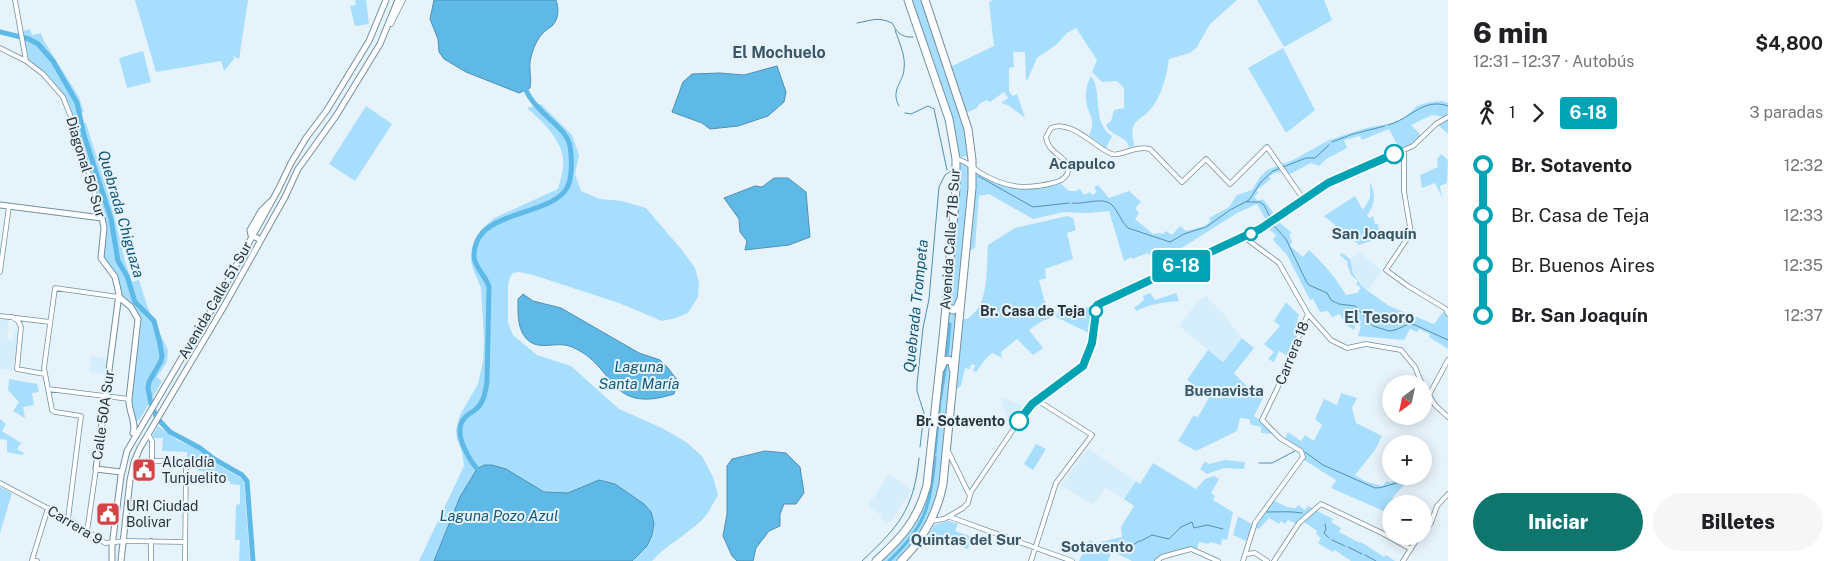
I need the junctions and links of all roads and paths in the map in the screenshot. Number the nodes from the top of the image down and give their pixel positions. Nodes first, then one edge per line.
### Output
1 (15, 0) edge
2 (386, 0) edge
3 (398, 0) edge
4 (403, 0) edge
5 (908, 0) edge
6 (925, 0) edge
7 (386, 32) junction
8 (0, 48) edge
9 (26, 61) junction
10 (1448, 117) edge
11 (1404, 150) junction
12 (956, 159) junction
13 (972, 167) junction
14 (1304, 200) junction
15 (0, 205) edge
16 (9, 206) junction
17 (102, 218) junction
18 (252, 236) junction
19 (1244, 237) junction
20 (261, 240) junction
21 (0, 272) edge
22 (947, 284) junction
23 (962, 288) junction
24 (119, 297) junction
25 (1447, 312) edge
26 (1308, 314) junction
27 (0, 316) edge
28 (12, 317) junction
29 (50, 322) junction
30 (1448, 360) edge
31 (45, 374) junction
32 (1419, 375) edge
33 (938, 381) junction
34 (953, 382) junction
35 (48, 388) junction
36 (1432, 389) edge
37 (106, 396) junction
38 (128, 399) junction
39 (1037, 400) junction
40 (1432, 400) edge
41 (1448, 417) edge
42 (148, 434) junction
43 (947, 449) junction
44 (127, 451) junction
45 (96, 469) junction
46 (121, 472) junction
47 (0, 483) edge
48 (1448, 494) edge
49 (970, 496) junction
50 (48, 508) junction
51 (950, 516) junction
52 (68, 519) junction
53 (1432, 520) edge
54 (931, 521) junction
55 (87, 532) junction
56 (123, 541) junction
57 (151, 541) junction
58 (185, 542) junction
59 (112, 543) junction
60 (1413, 545) edge
61 (1036, 548) junction
62 (1411, 549) junction
63 (1246, 554) junction
64 (1159, 559) edge
65 (35, 560) edge
66 (112, 561) edge
67 (121, 561) edge
68 (151, 561) edge
69 (185, 561) edge
70 (876, 561) edge
71 (901, 561) edge
72 (1031, 561) edge
73 (1072, 561) edge
74 (1218, 561) edge
75 (1243, 561) edge
76 (1267, 561) edge
77 (1274, 561) edge
78 (1403, 561) edge

1 - 9 street
2 - 18 main road, Avenida Calle 51 Sur
3 - 7 main road, Avenida Calle 51 Sur
4 - 7 street
5 - 12 highway, Avenida Calle 71B Sur
6 - 13 highway, Avenida Calle 71B Sur
7 - 20 main road, Avenida Calle 51 Sur
8 - 9 street, Diagonal 50 Sur
9 - 17 street, Diagonal 50 Sur
10 - 11 street
11 - 14 street
11 - 25 street
12 - 13 street
12 - 22 highway, Avenida Calle 71B Sur
13 - 14 street
13 - 23 highway, Avenida Calle 71B Sur
14 - 19 street
15 - 16 main road
16 - 17 main road
16 - 21 street
17 - 24 main road, Diagonal 50 Sur
18 - 20 main road
18 - 44 main road, Avenida Calle 51 Sur
19 - 26 street
19 - 39 street
20 - 42 main road, Avenida Calle 51 Sur
22 - 23 highway
22 - 33 highway, Avenida Calle 71B Sur
23 - 34 highway, Avenida Calle 71B Sur
24 - 29 street
24 - 37 main road, Calle 50A Sur
24 - 38 main road
26 - 32 street
26 - 63 street, Carrera 18
27 - 28 street
28 - 29 street
28 - 31 street
29 - 31 street
30 - 36 street
31 - 35 street
33 - 34 highway
33 - 70 highway, Avenida Calle 71B Sur
34 - 43 highway, Avenida Calle 71B Sur
35 - 37 street
35 - 52 street
37 - 38 street
37 - 45 main road, Calle 50A Sur
38 - 44 main road
39 - 49 street
39 - 61 street
40 - 41 street
42 - 56 main road, Avenida Calle 51 Sur
42 - 58 street
43 - 49 street
43 - 54 highway, Avenida Calle 71B Sur
44 - 46 main road, Avenida Calle 51 Sur
45 - 46 main road
45 - 55 street, Calle 50A Sur
46 - 59 main road, Avenida Calle 51 Sur
47 - 50 street, Carrera 9
48 - 53 street
49 - 51 street
50 - 52 street, Carrera 9
50 - 65 street
51 - 54 street
51 - 61 street
52 - 55 street, Carrera 9
54 - 71 highway, Avenida Calle 71B Sur
55 - 59 street, Carrera 9
56 - 57 street, Carrera 9
56 - 59 street, Carrera 9
56 - 67 main road, Avenida Calle 51 Sur
57 - 58 street, Carrera 9
57 - 68 street
58 - 69 street
59 - 66 main road, Avenida Calle 51 Sur
60 - 62 street
61 - 72 street
61 - 73 street
62 - 77 street
62 - 78 street
63 - 75 street
63 - 76 street
64 - 74 street

